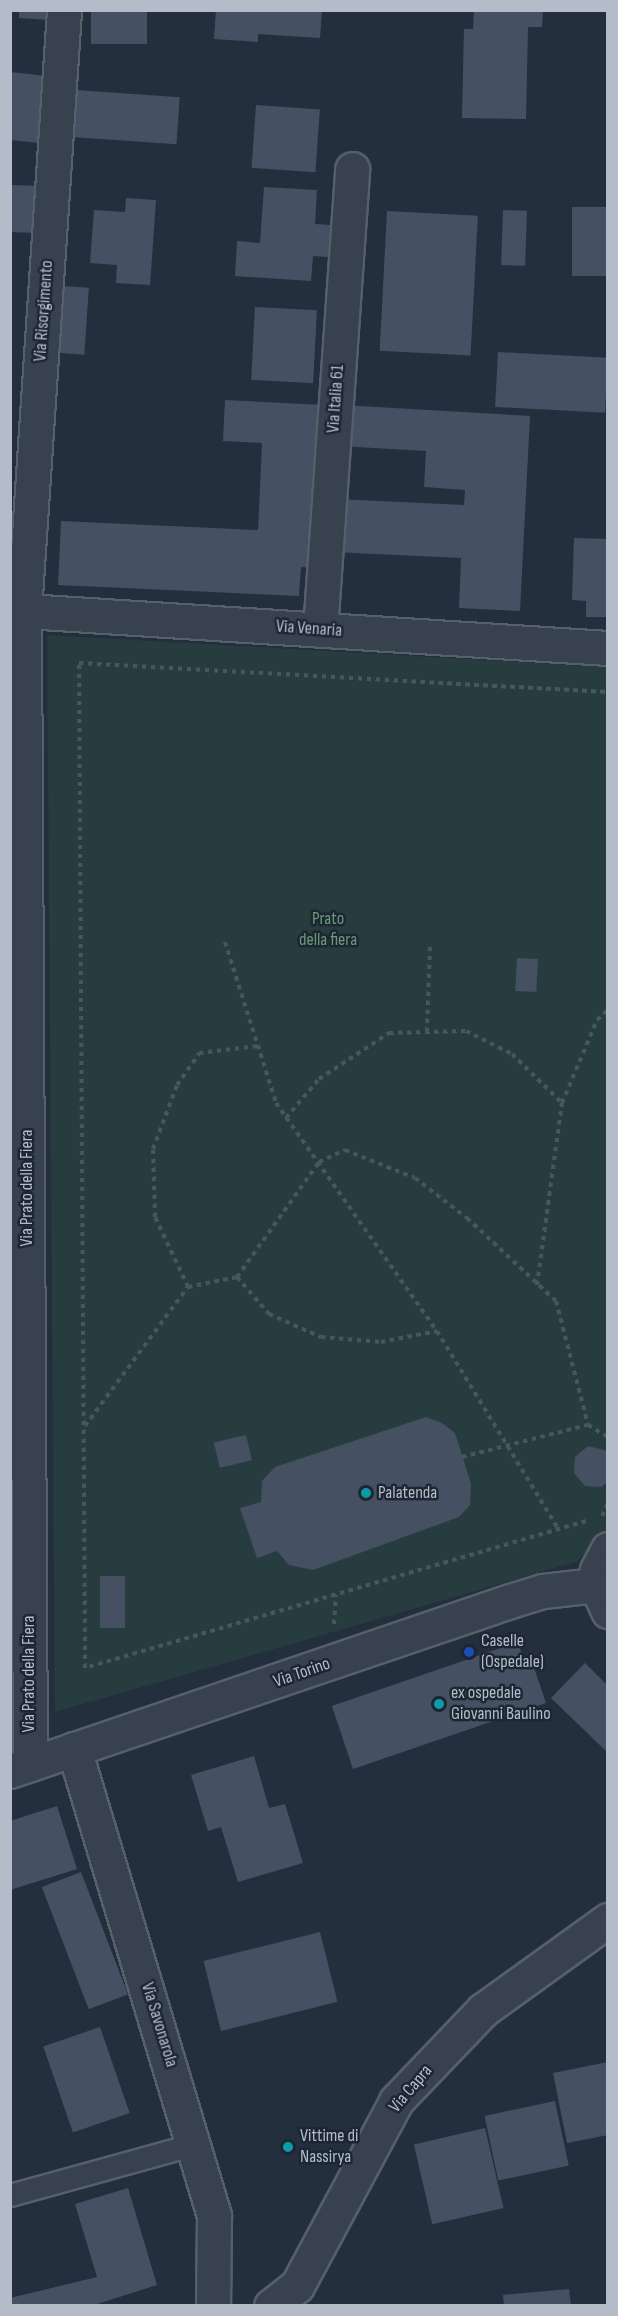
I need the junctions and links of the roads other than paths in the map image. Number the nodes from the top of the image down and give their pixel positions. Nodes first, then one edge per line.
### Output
1 (64, 10) edge
2 (352, 169) dead end
3 (17, 611) edge
4 (320, 630) junction
5 (608, 648) edge
6 (608, 1549) edge
7 (602, 1598) edge
8 (74, 1749) junction
9 (20, 1768) edge
10 (608, 1920) edge
11 (195, 2144) junction
12 (10, 2195) edge
13 (213, 2306) edge
14 (272, 2306) edge

1 - 3 street, Via Risorgimento
2 - 4 street, Via Italia 61
3 - 4 street, Via Venaria
3 - 9 street, Via Prato della Fiera
4 - 5 street, Via Venaria
6 - 7 street
7 - 8 street, Via Torino
8 - 9 street, Via Torino
8 - 11 street, Via Savonarola
10 - 14 street, Via Capra
11 - 12 lane
11 - 13 street, Via Savonarola

